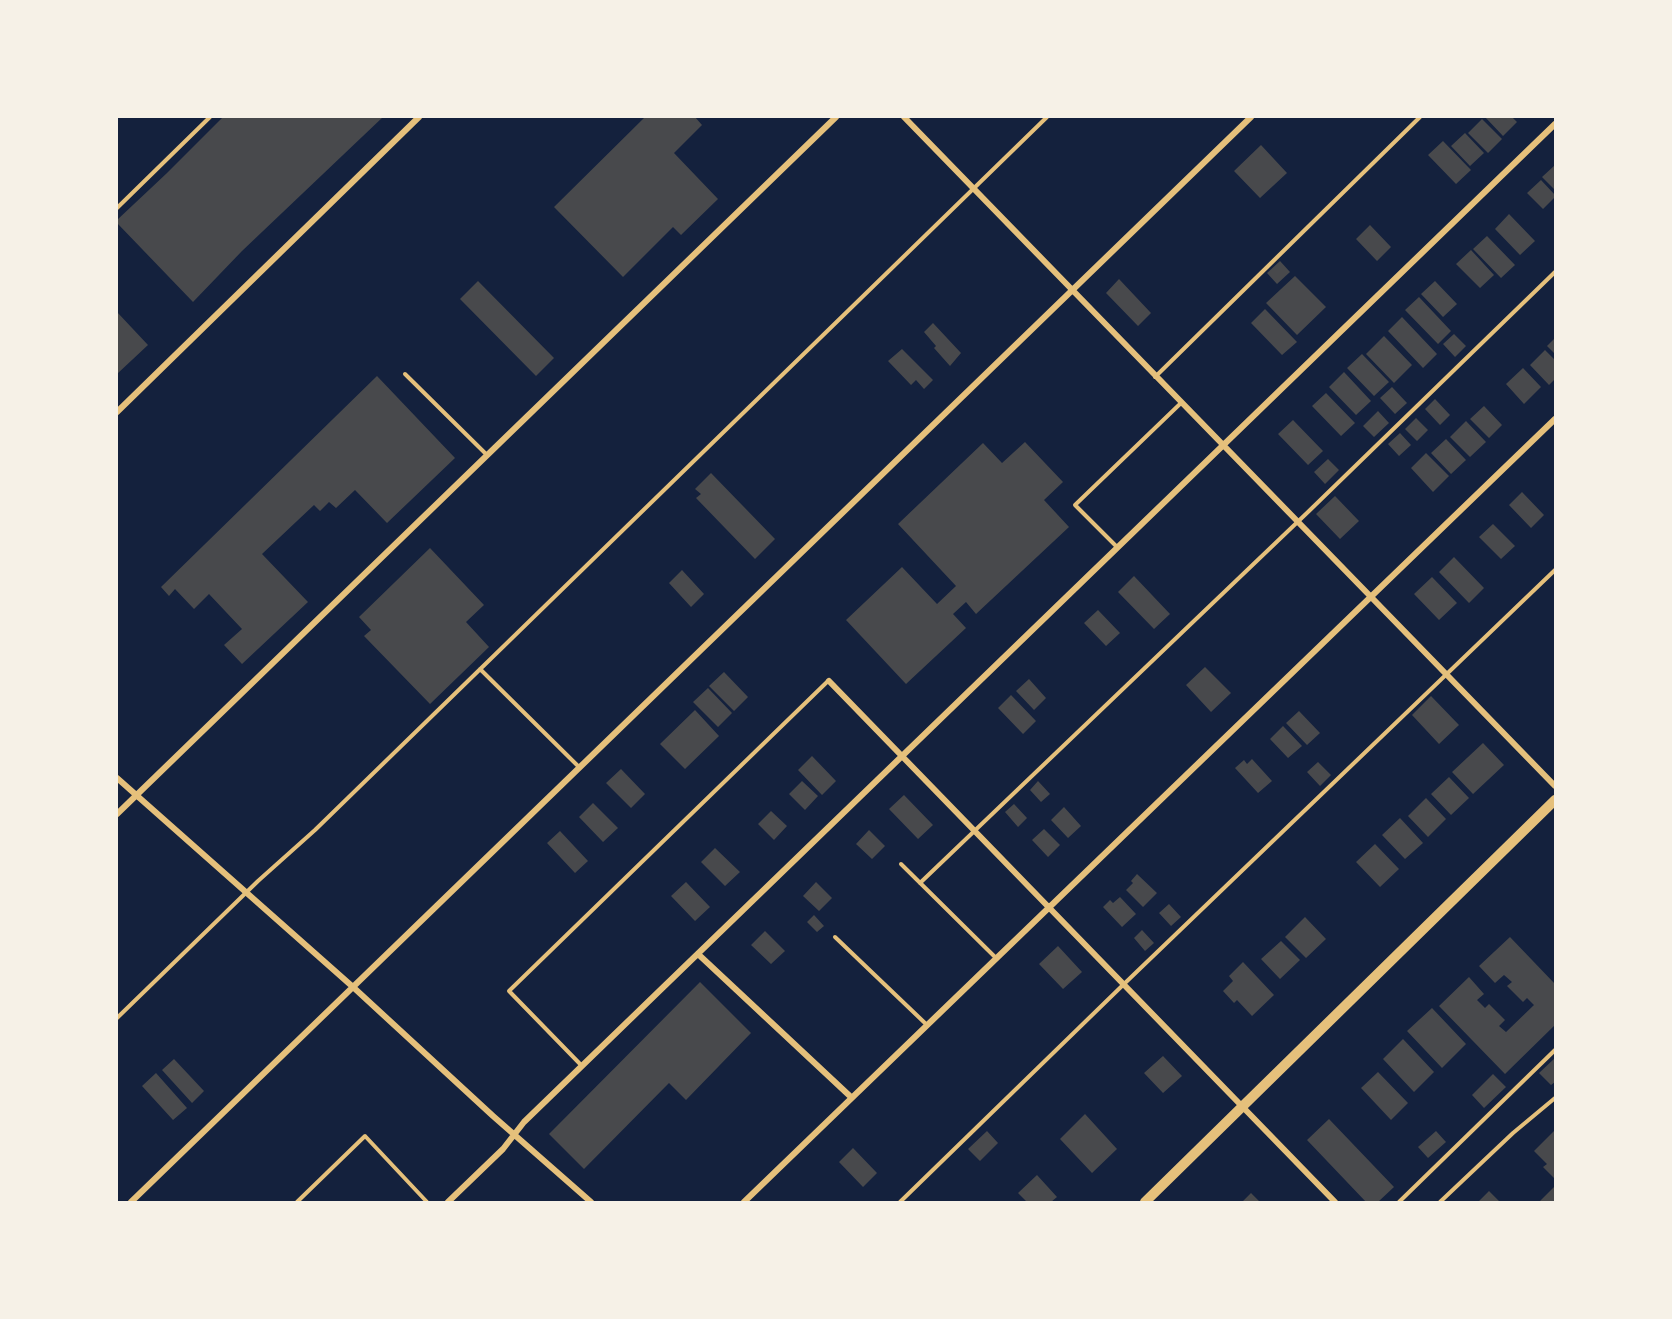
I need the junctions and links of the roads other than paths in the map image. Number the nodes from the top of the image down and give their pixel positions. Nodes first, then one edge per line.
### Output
1 (210, 117) edge
2 (419, 117) edge
3 (836, 117) edge
4 (904, 117) edge
5 (1047, 117) edge
6 (1251, 117) edge
7 (1420, 117) edge
8 (1555, 124) edge
9 (973, 188) junction
10 (117, 208) edge
11 (1555, 272) edge
12 (1072, 291) junction
13 (405, 374) dead end
14 (1155, 376) junction
15 (1181, 403) junction
16 (117, 412) edge
17 (1555, 418) edge
18 (1222, 445) junction
19 (487, 455) junction
20 (1297, 522) junction
21 (1117, 547) junction
22 (1555, 570) edge
23 (1370, 597) junction
24 (480, 669) junction
25 (1446, 675) junction
26 (829, 681) joint
27 (902, 755) junction
28 (579, 767) junction
29 (117, 778) edge
30 (1555, 786) edge
31 (136, 795) junction
32 (1555, 800) edge
33 (117, 814) edge
34 (975, 830) junction
35 (901, 864) dead end
36 (920, 883) junction
37 (247, 893) junction
38 (1050, 907) junction
39 (835, 937) dead end
40 (698, 954) junction
41 (996, 958) junction
42 (1124, 984) junction
43 (353, 987) junction
44 (117, 1018) edge
45 (927, 1025) junction
46 (1555, 1050) edge
47 (582, 1066) junction
48 (852, 1098) junction
49 (1555, 1098) edge
50 (1243, 1107) junction
51 (515, 1134) junction
52 (131, 1202) edge
53 (297, 1202) edge
54 (427, 1202) edge
55 (448, 1202) edge
56 (591, 1202) edge
57 (744, 1202) edge
58 (900, 1202) edge
59 (1144, 1202) edge
60 (1335, 1202) edge
61 (1399, 1202) edge
62 (1440, 1202) edge

1 - 10 lane
2 - 16 street
3 - 19 street
4 - 9 street
5 - 9 lane
6 - 12 street
7 - 14 lane
8 - 18 street
9 - 12 street
9 - 24 lane
11 - 20 lane
12 - 14 street
12 - 28 street
13 - 19 lane
14 - 15 street
15 - 18 street
15 - 21 lane
17 - 23 street
18 - 20 street
18 - 21 street
19 - 31 street
20 - 23 street
20 - 34 lane
21 - 27 street
22 - 25 lane
23 - 25 street
23 - 38 street
24 - 28 lane
24 - 37 lane
25 - 30 street
25 - 42 lane
26 - 27 street
26 - 47 lane
27 - 34 street
27 - 40 street
28 - 43 street
29 - 31 street
31 - 33 street
31 - 37 street
32 - 50 main road
34 - 36 lane
34 - 38 street
35 - 36 lane
36 - 41 lane
37 - 43 street
37 - 44 lane
38 - 41 street
38 - 42 street
39 - 45 lane
40 - 47 street
40 - 48 street
41 - 45 street
42 - 50 street
42 - 58 lane
43 - 51 street
43 - 52 street
45 - 48 street
46 - 61 lane
47 - 51 street
48 - 57 street
49 - 62 lane
50 - 59 main road
50 - 60 street
51 - 55 street
51 - 56 street
53 - 54 lane

